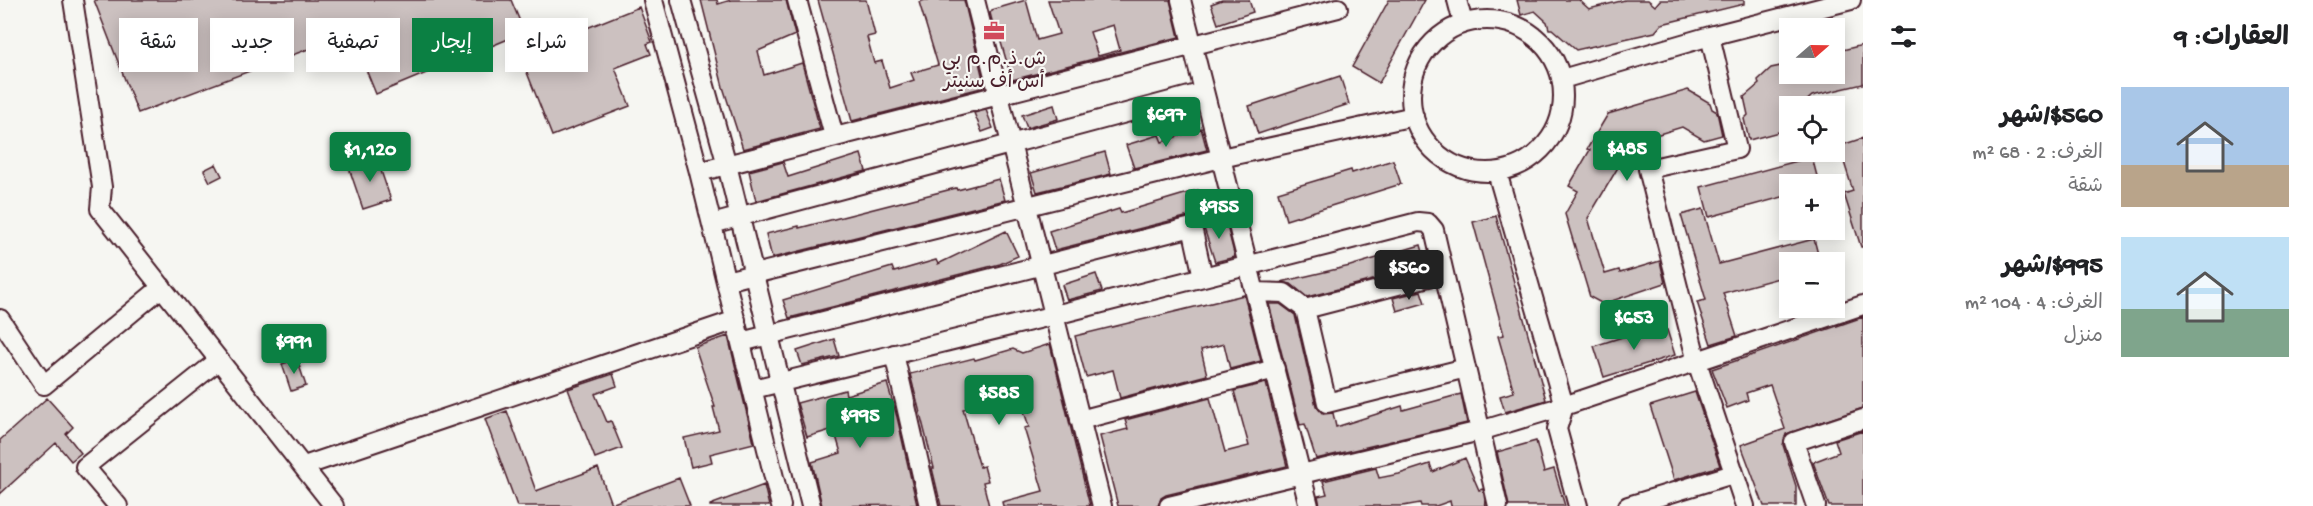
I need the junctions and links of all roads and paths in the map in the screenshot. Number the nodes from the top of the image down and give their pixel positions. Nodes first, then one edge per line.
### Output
1 (73, 0) edge
2 (653, 0) edge
3 (681, 0) edge
4 (797, 0) edge
5 (975, 0) edge
6 (1181, 0) edge
7 (1457, 0) edge
8 (1851, 0) edge
9 (1338, 8) dead end
10 (1463, 23) junction
11 (1710, 36) junction
12 (1193, 46) junction
13 (1562, 80) junction
14 (1204, 92) junction
15 (1000, 95) junction
16 (1414, 116) junction
17 (834, 136) junction
18 (1012, 143) junction
19 (1221, 158) junction
20 (727, 165) junction
21 (699, 172) junction
22 (1497, 172) junction
23 (1028, 206) junction
24 (740, 217) junction
25 (712, 224) junction
26 (1248, 266) junction
27 (1043, 267) junction
28 (1444, 273) junction
29 (754, 274) junction
30 (1203, 277) junction
31 (726, 281) junction
32 (162, 287) junction
33 (1255, 292) junction
34 (1863, 305) edge
35 (1305, 309) junction
36 (1055, 315) junction
37 (0, 319) edge
38 (736, 320) junction
39 (769, 335) junction
40 (741, 342) junction
41 (894, 354) junction
42 (219, 360) junction
43 (1696, 362) junction
44 (1466, 368) junction
45 (1275, 369) junction
46 (781, 382) junction
47 (753, 388) junction
48 (1564, 406) junction
49 (1080, 420) junction
50 (1862, 424) edge
51 (1480, 431) junction
52 (304, 466) junction
53 (1301, 474) junction
54 (1733, 474) junction
55 (118, 506) edge
56 (334, 506) edge
57 (781, 506) edge
58 (811, 506) edge
59 (929, 506) edge
60 (1102, 506) edge
61 (1169, 506) edge
62 (1309, 506) edge
63 (1498, 506) edge
64 (1578, 506) edge
65 (1628, 506) edge
66 (1745, 506) edge
67 (1816, 506) edge

1 - 32 street
2 - 21 street
3 - 20 street
4 - 17 street
5 - 15 street
6 - 12 street
7 - 10 street
8 - 11 street
9 - 12 street
10 - 13 street
10 - 16 street
11 - 13 street
11 - 43 street
12 - 14 street
12 - 15 street
13 - 22 street
14 - 18 street
14 - 19 street
15 - 17 street
15 - 18 street
16 - 19 street
16 - 22 street
17 - 20 street
18 - 23 street
18 - 24 street
19 - 23 street
19 - 26 street
20 - 21 street
20 - 24 street
21 - 25 street
22 - 48 street
23 - 27 street
23 - 29 street
24 - 25 street
24 - 29 street
25 - 31 street
26 - 28 street
26 - 30 street
26 - 33 street
27 - 30 street
27 - 36 street
27 - 39 street
28 - 35 street
28 - 44 street
29 - 31 street
29 - 39 street
30 - 36 street
31 - 38 street
32 - 37 street
32 - 42 street
33 - 35 street
33 - 45 street
34 - 43 street
35 - 44 street
36 - 41 street
36 - 49 street
38 - 40 street
38 - 52 street
39 - 40 street
39 - 46 street
40 - 47 street
41 - 46 street
41 - 59 street
42 - 52 street
42 - 55 street
43 - 48 street
43 - 54 street
44 - 51 street
45 - 49 street
45 - 53 street
46 - 47 street
46 - 58 street
47 - 57 street
48 - 51 street
48 - 64 street
49 - 60 street
50 - 67 street
51 - 53 street
51 - 63 street
52 - 56 street
53 - 61 street
53 - 62 street
54 - 65 street
54 - 66 street

